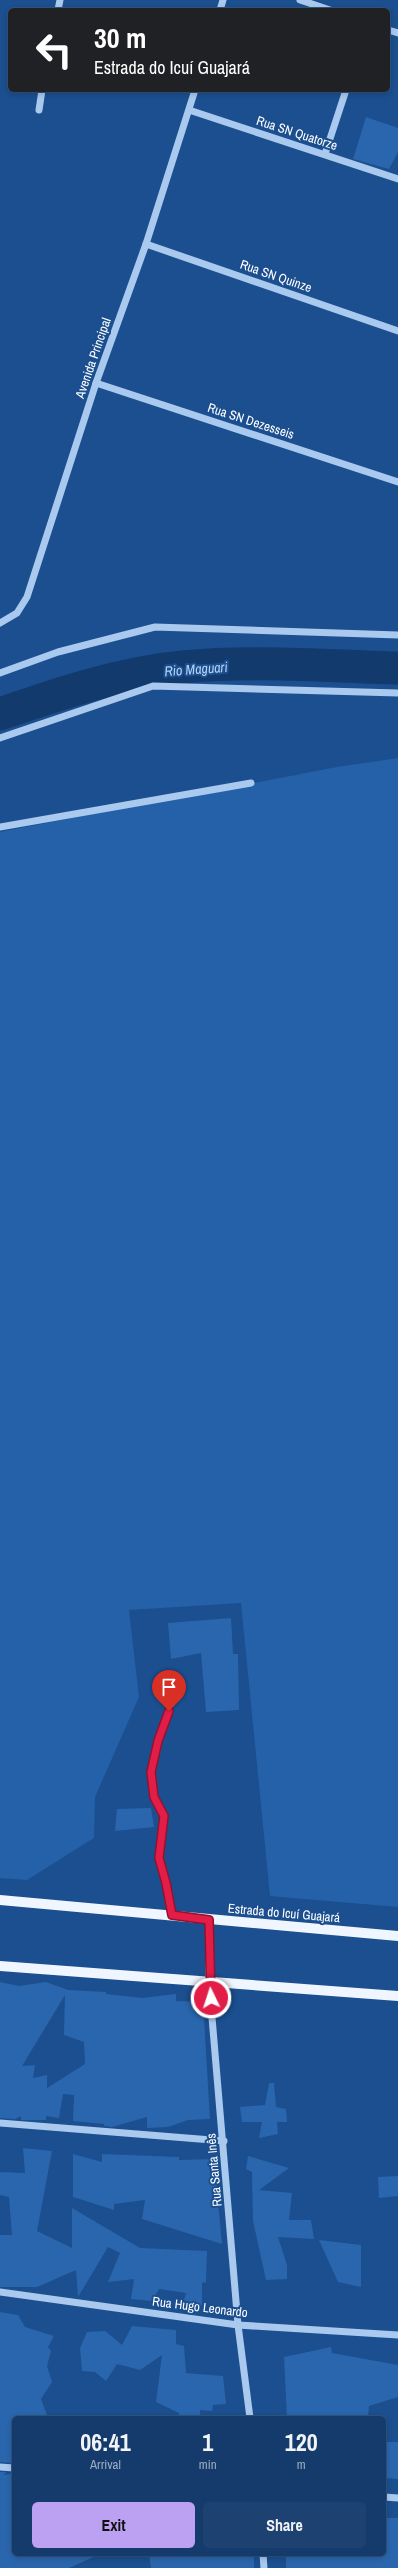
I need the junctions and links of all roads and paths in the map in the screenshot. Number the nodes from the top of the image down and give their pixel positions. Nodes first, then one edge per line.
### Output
1 (300, 0) edge
2 (324, 8) edge
3 (42, 92) edge
4 (194, 92) edge
5 (345, 92) edge
6 (39, 110) dead end
7 (189, 110) junction
8 (325, 154) junction
9 (398, 179) edge
10 (146, 244) junction
11 (398, 330) edge
12 (96, 383) junction
13 (398, 482) edge
14 (0, 623) edge
15 (398, 635) edge
16 (0, 673) edge
17 (398, 693) edge
18 (0, 738) edge
19 (251, 783) dead end
20 (0, 827) edge
21 (169, 1711) dead end
22 (0, 1900) edge
23 (172, 1915) junction
24 (209, 1920) junction
25 (398, 1936) edge
26 (0, 1966) edge
27 (209, 1982) junction
28 (398, 1996) edge
29 (0, 2124) edge
30 (224, 2141) junction
31 (0, 2292) edge
32 (238, 2325) junction
33 (398, 2335) edge
34 (250, 2416) edge
35 (0, 2467) edge
36 (12, 2468) edge
37 (386, 2497) edge
38 (398, 2498) edge
39 (263, 2556) edge
40 (264, 2568) edge

1 - 2 street
3 - 6 street
4 - 7 street, Avenida Principal
5 - 8 street
7 - 8 street, Rua SN Quatorze
7 - 10 street, Avenida Principal
8 - 9 street, Rua SN Quatorze
10 - 11 street, Rua SN Quinze
10 - 12 street, Avenida Principal
12 - 13 street, Rua SN Dezesseis
12 - 14 street, Avenida Principal
15 - 16 street
17 - 18 street
19 - 20 street
21 - 23 street
22 - 23 main road, Estrada do Icuí Guajará
23 - 24 main road, Estrada do Icuí Guajará
24 - 25 main road, Estrada do Icuí Guajará
24 - 27 street, Rua Santa Inês
26 - 27 main road
27 - 28 main road
27 - 30 street, Rua Santa Inês
29 - 30 street
30 - 32 street, Rua Santa Inês
31 - 32 street, Rua Hugo Leonardo
32 - 33 street, Rua Hugo Leonardo
32 - 34 street, Rua Santa Inês
35 - 36 street
37 - 38 street
39 - 40 street

